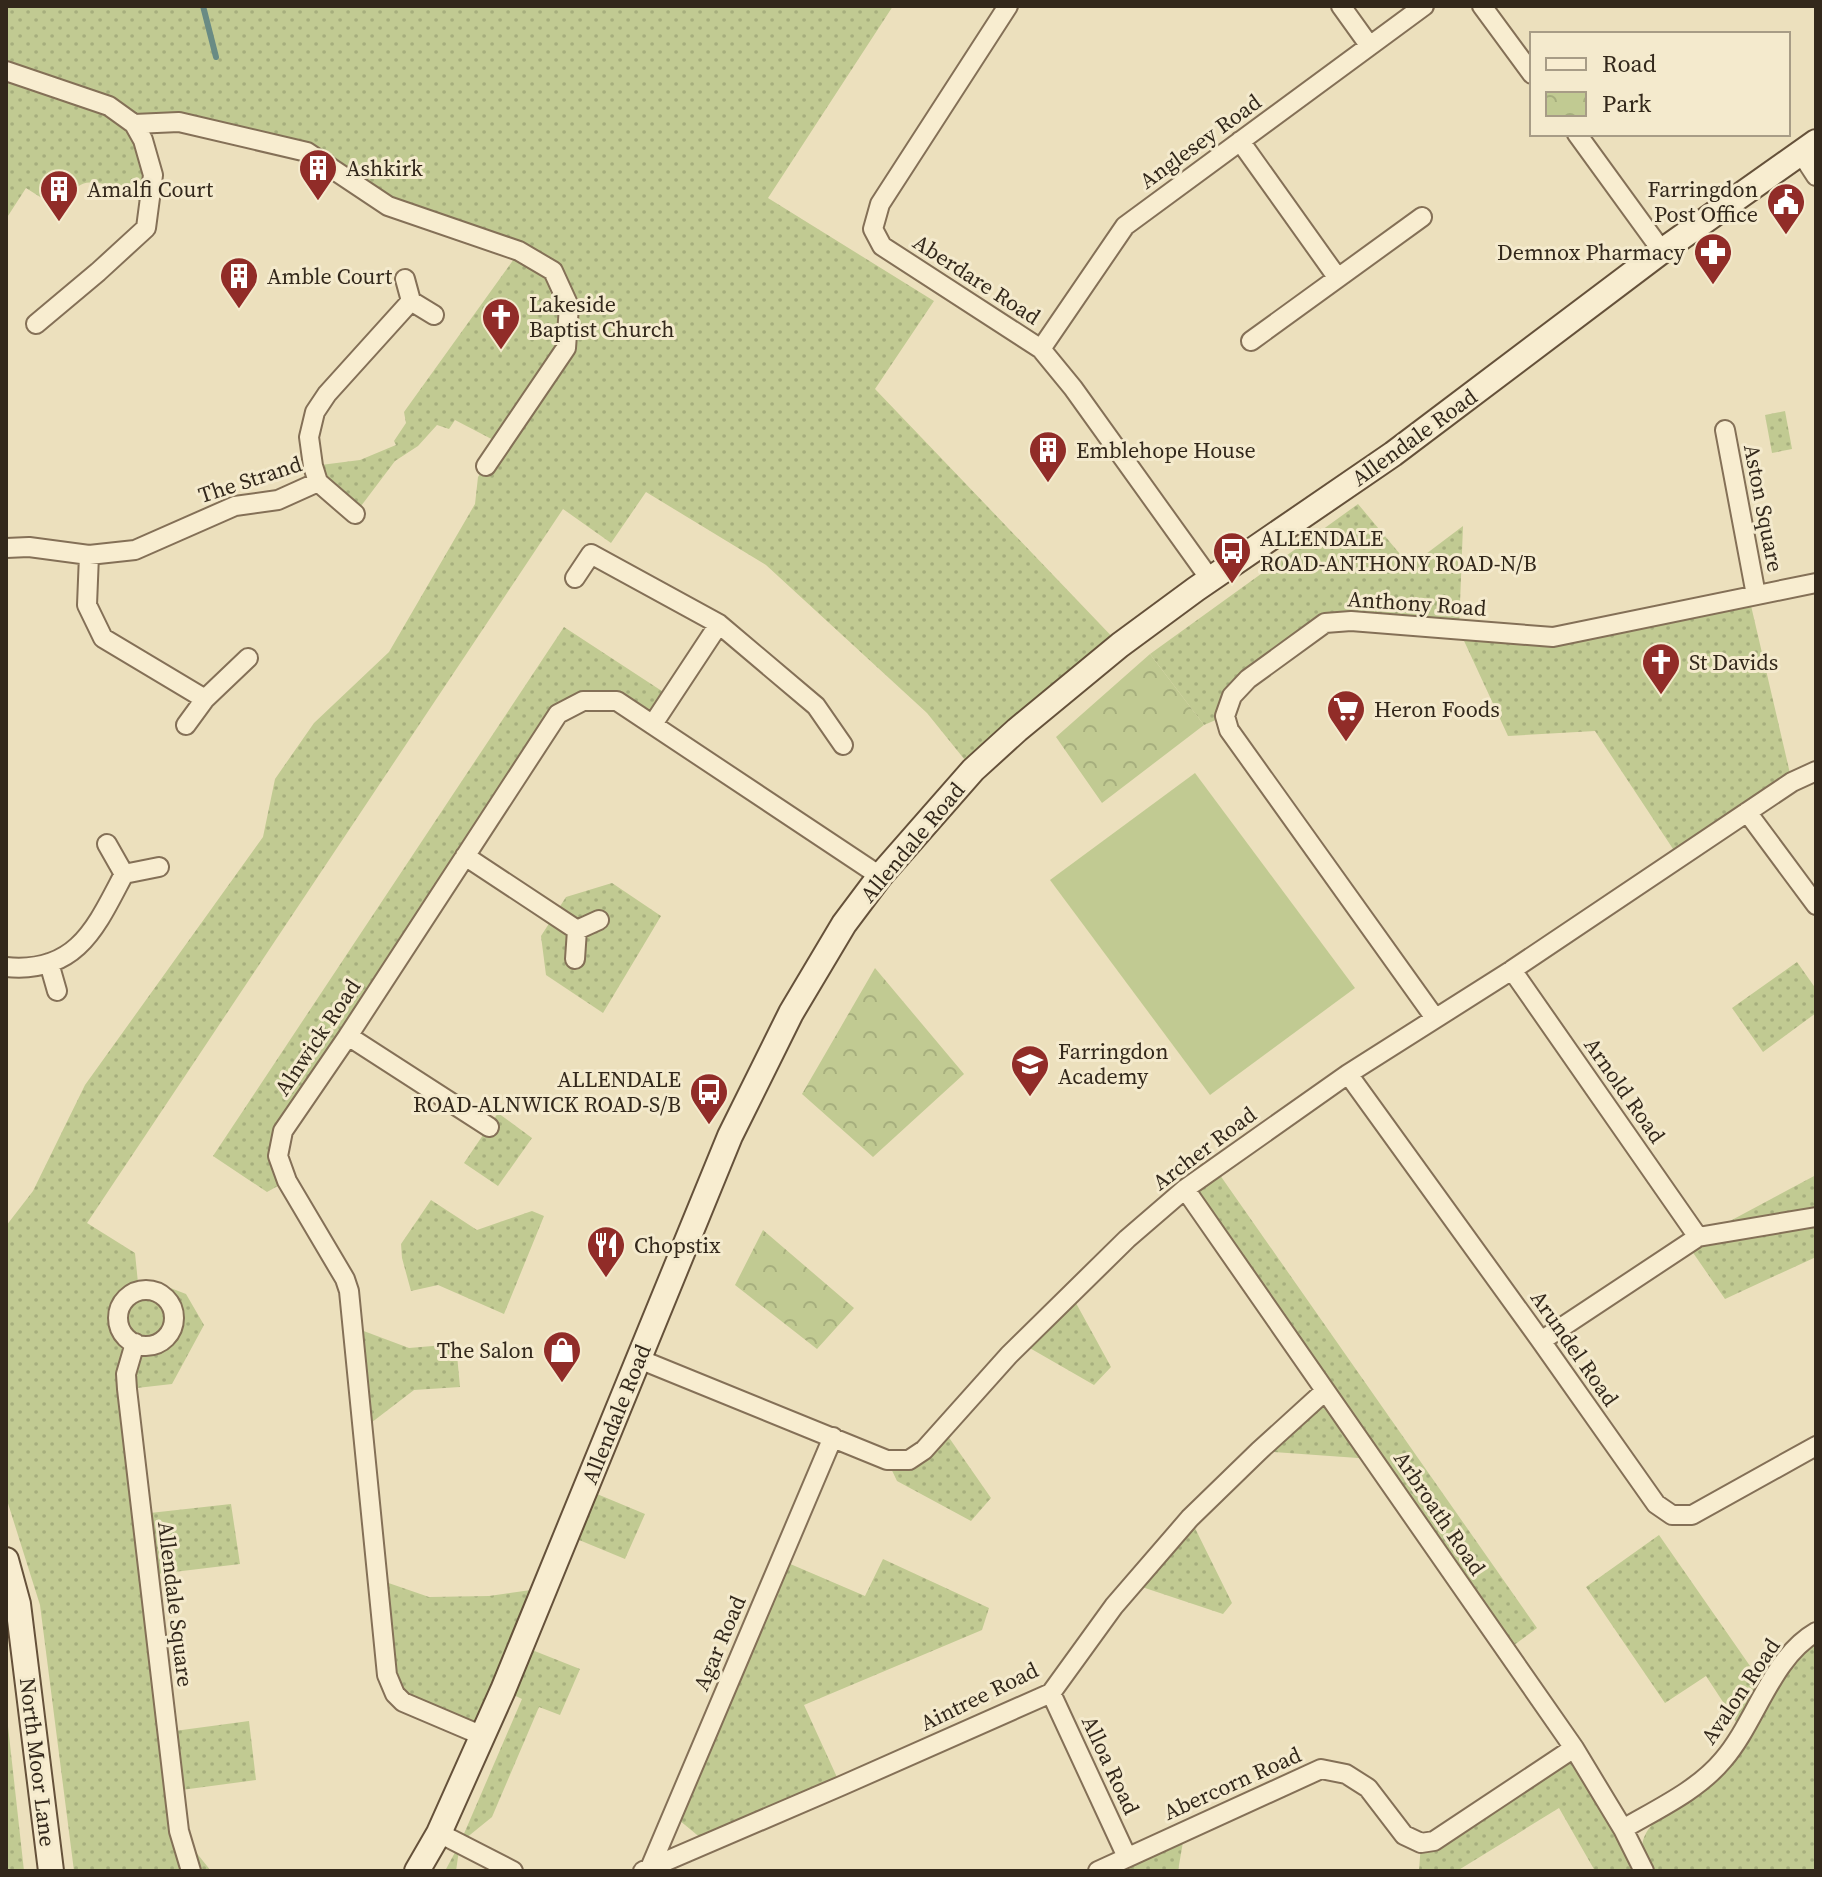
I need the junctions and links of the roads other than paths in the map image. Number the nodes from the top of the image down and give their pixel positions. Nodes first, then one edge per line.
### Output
1 (1008, 6) edge
2 (1341, 6) edge
3 (1424, 6) edge
4 (1482, 6) edge
5 (1369, 45) junction
6 (6, 71) edge
7 (1530, 71) edge
8 (134, 124) junction
9 (1578, 136) edge
10 (1240, 141) junction
11 (1809, 147) edge
12 (1816, 176) edge
13 (1422, 217) dead end
14 (1662, 251) junction
15 (1337, 277) junction
16 (405, 279) dead end
17 (411, 301) junction
18 (434, 315) dead end
19 (36, 324) dead end
20 (1251, 341) dead end
21 (1041, 349) junction
22 (1725, 430) dead end
23 (486, 466) dead end
24 (318, 482) junction
25 (355, 514) dead end
26 (6, 548) edge
27 (89, 555) junction
28 (575, 578) dead end
29 (1210, 579) junction
30 (1816, 583) edge
31 (1756, 595) junction
32 (719, 624) junction
33 (248, 658) dead end
34 (205, 699) junction
35 (653, 724) junction
36 (186, 725) dead end
37 (843, 745) dead end
38 (1816, 771) edge
39 (1747, 812) junction
40 (107, 844) dead end
41 (465, 856) junction
42 (159, 867) dead end
43 (124, 874) junction
44 (880, 876) junction
45 (1816, 905) edge
46 (599, 920) dead end
47 (577, 930) junction
48 (575, 959) dead end
49 (49, 963) junction
50 (6, 967) edge
51 (1512, 970) junction
52 (57, 991) dead end
53 (1435, 1018) junction
54 (348, 1036) junction
55 (1348, 1074) junction
56 (489, 1127) dead end
57 (1185, 1189) junction
58 (1816, 1217) edge
59 (1698, 1237) junction
60 (1541, 1341) junction
61 (135, 1343) dead end
62 (639, 1359) junction
63 (1325, 1391) junction
64 (833, 1437) junction
65 (1816, 1446) edge
66 (6, 1560) edge
67 (1816, 1632) edge
68 (1051, 1693) junction
69 (483, 1736) junction
70 (1574, 1748) junction
71 (1623, 1829) junction
72 (439, 1833) junction
73 (1127, 1857) junction
74 (646, 1870) edge
75 (51, 1871) edge
76 (191, 1871) edge
77 (417, 1871) edge
78 (513, 1871) edge
79 (1098, 1871) edge
80 (1644, 1871) edge

1 - 21 street, Aberdare Road
2 - 5 street
3 - 5 street, Anglesey Road
4 - 7 street
5 - 10 street, Anglesey Road
6 - 8 street
8 - 19 street
8 - 23 street
9 - 14 street
10 - 15 street
10 - 21 street, Anglesey Road
11 - 12 street
11 - 14 street, Allendale Road
13 - 15 street
14 - 29 street, Allendale Road
15 - 20 street
16 - 17 street
17 - 18 street
17 - 24 street, The Strand
21 - 29 street, Aberdare Road
22 - 31 street, Aston Square
24 - 25 street
24 - 27 street, The Strand
26 - 27 street, The Strand
27 - 34 street
28 - 32 street
29 - 44 street, Allendale Road
30 - 31 street, Anthony Road
31 - 53 street, Anthony Road
32 - 35 street
32 - 37 street
33 - 34 street
34 - 36 street
35 - 41 street, Alnwick Road
35 - 44 street, Alnwick Road
38 - 39 street, Archer Road
39 - 45 street
39 - 51 street, Archer Road
40 - 43 street
41 - 47 street
41 - 54 street, Alnwick Road
42 - 43 street
43 - 49 street
44 - 62 street, Allendale Road
46 - 47 street
47 - 48 street
49 - 50 street
49 - 52 street
51 - 53 street, Archer Road
51 - 59 street, Arnold Road
53 - 55 street, Archer Road
54 - 56 street
54 - 69 street, Alnwick Road
55 - 57 street, Archer Road
55 - 60 street, Arundel Road
57 - 63 street, Arbroath Road
57 - 64 street, Archer Road
58 - 59 street
59 - 60 street
60 - 65 street, Arundel Road
61 - 76 street, Allendale Square
62 - 64 street, Archer Road
62 - 69 street, Allendale Road
63 - 68 street, Aintree Road
63 - 70 street, Arbroath Road
64 - 74 street, Agar Road
66 - 75 street, North Moor Lane
67 - 71 street, Avalon Road
68 - 73 street, Alloa Road
68 - 74 street, Aintree Road
69 - 72 street, Allendale Road
70 - 71 street, Arbroath Road
70 - 73 street, Abercorn Road
71 - 80 street, Arbroath Road
72 - 77 street, Allendale Road
72 - 78 street
73 - 79 street, Abercorn Road

